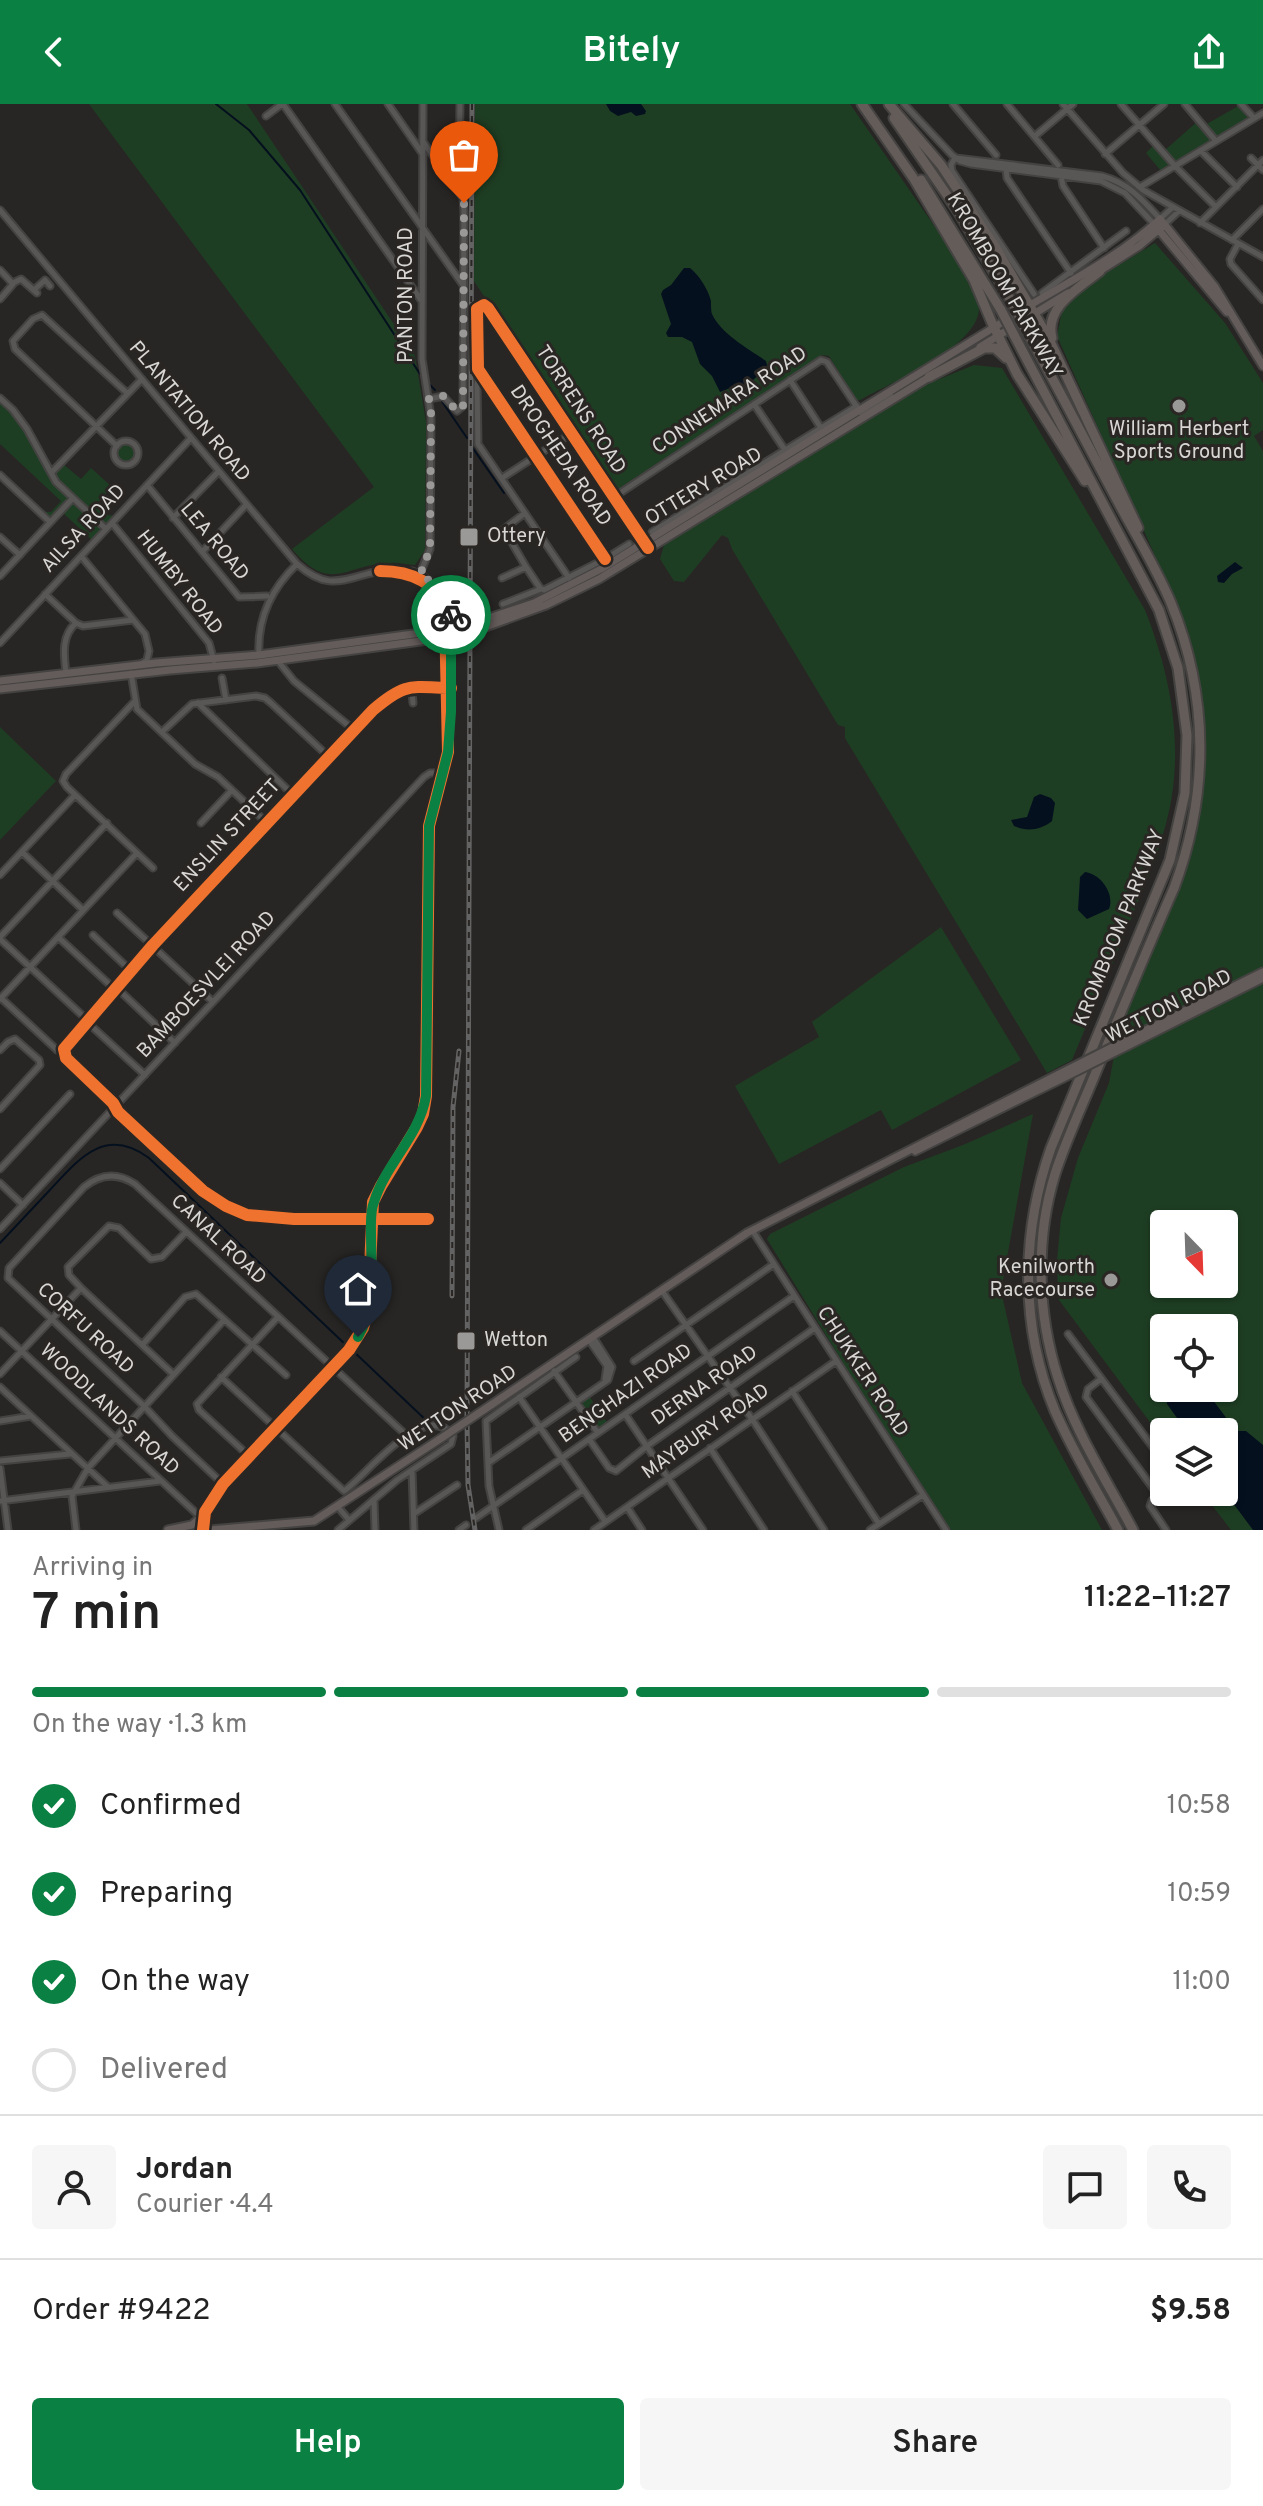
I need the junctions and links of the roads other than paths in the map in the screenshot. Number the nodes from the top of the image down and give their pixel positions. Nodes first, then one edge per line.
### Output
1 (282, 104) edge
2 (335, 104) edge
3 (388, 104) edge
4 (423, 104) edge
5 (460, 104) edge
6 (865, 104) edge
7 (886, 104) edge
8 (905, 104) edge
9 (953, 104) edge
10 (1007, 104) edge
11 (1121, 104) edge
12 (1164, 104) edge
13 (1185, 104) edge
14 (1241, 104) edge
15 (1068, 106) edge
16 (1263, 113) edge
17 (266, 116) dead end
18 (1254, 118) junction
19 (1139, 125) junction
20 (1035, 136) junction
21 (1216, 141) junction
22 (423, 142) junction
23 (1200, 150) junction
24 (423, 154) junction
25 (1105, 154) junction
26 (996, 155) dead end
27 (955, 158) junction
28 (1251, 158) dead end
29 (1058, 165) dead end
30 (1261, 165) edge
31 (1175, 166) junction
32 (1006, 169) junction
33 (1061, 176) junction
34 (1140, 187) junction
35 (1237, 187) junction
36 (456, 189) junction
37 (1216, 207) junction
38 (1176, 209) junction
39 (1263, 209) edge
40 (0, 210) edge
41 (1200, 223) junction
42 (1159, 225) junction
43 (422, 228) junction
44 (1126, 231) dead end
45 (431, 240) junction
46 (422, 241) junction
47 (1235, 242) junction
48 (1104, 248) junction
49 (1263, 257) edge
50 (0, 270) edge
51 (1100, 271) junction
52 (1071, 273) junction
53 (10, 281) junction
54 (50, 286) dead end
55 (464, 286) junction
56 (0, 299) edge
57 (422, 300) junction
58 (1263, 300) edge
59 (1035, 302) junction
60 (996, 332) junction
61 (1056, 353) junction
62 (1263, 366) edge
63 (481, 374) junction
64 (1017, 374) junction
65 (929, 377) junction
66 (142, 379) junction
67 (790, 380) junction
68 (127, 393) junction
69 (903, 393) junction
70 (0, 398) edge
71 (429, 399) junction
72 (754, 404) junction
73 (856, 409) junction
74 (97, 425) junction
75 (821, 428) junction
76 (572, 433) junction
77 (191, 438) junction
78 (117, 446) junction
79 (785, 450) junction
80 (537, 456) junction
81 (219, 471) junction
82 (51, 474) junction
83 (0, 475) edge
84 (502, 478) junction
85 (147, 485) junction
86 (614, 497) junction
87 (73, 498) junction
88 (246, 505) junction
89 (525, 513) junction
90 (173, 518) junction
91 (50, 522) junction
92 (112, 523) junction
93 (106, 529) junction
94 (652, 532) dead end
95 (0, 537) edge
96 (629, 544) dead end
97 (646, 545) junction
98 (202, 552) junction
99 (1128, 552) junction
100 (20, 555) junction
101 (81, 556) junction
102 (605, 559) junction
103 (297, 564) junction
104 (424, 565) junction
105 (526, 567) junction
106 (408, 570) junction
107 (380, 571) junction
108 (287, 574) junction
109 (0, 576) edge
110 (311, 576) junction
111 (419, 576) junction
112 (502, 578) dead end
113 (569, 578) junction
114 (1163, 587) junction
115 (541, 589) junction
116 (45, 594) junction
117 (267, 596) dead end
118 (503, 604) dead end
119 (134, 620) junction
120 (76, 623) junction
121 (443, 634) junction
122 (0, 643) edge
123 (149, 651) junction
124 (259, 655) junction
125 (300, 657) junction
126 (277, 660) junction
127 (174, 662) junction
128 (214, 662) junction
129 (140, 665) junction
130 (131, 670) junction
131 (66, 673) junction
132 (288, 675) junction
133 (222, 678) dead end
134 (0, 681) edge
135 (418, 687) junction
136 (449, 688) junction
137 (0, 689) edge
138 (226, 700) junction
139 (135, 701) junction
140 (198, 703) junction
141 (413, 703) dead end
142 (354, 730) junction
143 (162, 732) junction
144 (329, 757) junction
145 (443, 773) junction
146 (232, 790) junction
147 (75, 795) junction
148 (294, 796) junction
149 (107, 823) junction
150 (201, 823) dead end
151 (268, 824) junction
152 (22, 852) junction
153 (137, 853) junction
154 (153, 868) dead end
155 (0, 875) edge
156 (53, 881) junction
157 (83, 910) junction
158 (117, 913) dead end
159 (93, 935) dead end
160 (58, 937) junction
161 (0, 938) edge
162 (153, 945) junction
163 (30, 967) junction
164 (130, 970) junction
165 (1263, 972) edge
166 (1263, 978) edge
167 (113, 987) junction
168 (0, 998) edge
169 (213, 1002) junction
170 (86, 1020) junction
171 (1129, 1042) junction
172 (175, 1043) junction
173 (0, 1050) edge
174 (57, 1050) dead end
175 (145, 1075) junction
176 (70, 1094) dead end
177 (115, 1106) junction
178 (0, 1109) edge
179 (0, 1169) edge
180 (0, 1183) edge
181 (23, 1205) junction
182 (371, 1219) junction
183 (428, 1219) dead end
184 (0, 1229) edge
185 (752, 1230) junction
186 (186, 1232) junction
187 (774, 1264) junction
188 (7, 1273) joint
189 (81, 1288) junction
190 (662, 1291) junction
191 (794, 1296) junction
192 (278, 1317) junction
193 (51, 1319) junction
194 (224, 1320) junction
195 (686, 1325) junction
196 (815, 1328) junction
197 (0, 1331) edge
198 (1068, 1334) dead end
199 (591, 1339) junction
200 (143, 1344) junction
201 (252, 1344) junction
202 (22, 1351) junction
203 (576, 1357) dead end
204 (708, 1357) junction
205 (634, 1361) dead end
206 (836, 1361) junction
207 (332, 1368) junction
208 (554, 1371) junction
209 (0, 1374) edge
210 (173, 1374) junction
211 (286, 1375) dead end
212 (221, 1377) junction
213 (1101, 1379) junction
214 (0, 1387) edge
215 (730, 1388) junction
216 (792, 1391) junction
217 (519, 1397) junction
218 (576, 1401) junction
219 (144, 1406) junction
220 (625, 1414) junction
221 (31, 1416) junction
222 (752, 1419) junction
223 (0, 1421) edge
224 (539, 1427) junction
225 (275, 1428) junction
226 (598, 1433) junction
227 (406, 1435) junction
228 (115, 1438) junction
229 (589, 1439) junction
230 (1150, 1444) edge
231 (647, 1446) junction
232 (710, 1448) junction
233 (71, 1454) junction
234 (249, 1456) junction
235 (562, 1459) junction
236 (0, 1461) edge
237 (488, 1464) junction
238 (0, 1468) edge
239 (88, 1468) junction
240 (412, 1470) junction
241 (363, 1474) junction
242 (669, 1477) junction
243 (1150, 1479) edge
244 (161, 1481) junction
245 (223, 1484) junction
246 (457, 1485) dead end
247 (369, 1487) junction
248 (108, 1488) junction
249 (583, 1490) junction
250 (73, 1492) junction
251 (923, 1495) junction
252 (374, 1499) junction
253 (2, 1501) edge
254 (1150, 1506) edge
255 (338, 1507) junction
256 (493, 1507) junction
257 (627, 1507) junction
258 (200, 1514) junction
259 (414, 1514) junction
260 (476, 1518) dead end
261 (349, 1520) junction
262 (605, 1521) junction
263 (879, 1524) junction
264 (466, 1525) dead end
265 (8, 1530) edge
266 (76, 1530) edge
267 (168, 1530) edge
268 (203, 1530) edge
269 (210, 1530) edge
270 (338, 1530) edge
271 (375, 1530) edge
272 (414, 1530) edge
273 (459, 1530) edge
274 (499, 1530) edge
275 (526, 1530) edge
276 (594, 1530) edge
277 (642, 1530) edge
278 (703, 1530) edge
279 (764, 1530) edge
280 (824, 1530) edge
281 (870, 1530) edge
282 (946, 1530) edge
283 (1118, 1530) edge
284 (1133, 1530) edge
285 (1166, 1530) edge

1 - 17 street
1 - 57 street
2 - 43 street
3 - 24 street
4 - 22 street, PANTON ROAD
5 - 36 street
6 - 60 highway
6 - 99 highway, KROMBOOM PARKWAY, bridge
7 - 59 highway
7 - 114 highway, KROMBOOM PARKWAY, bridge
8 - 27 street
9 - 26 street
10 - 20 street
11 - 19 street
12 - 19 street
13 - 21 street
14 - 18 street
15 - 20 street
15 - 25 street
16 - 18 street
18 - 21 street
19 - 25 street
19 - 31 street
20 - 29 street
21 - 23 street
22 - 24 street, PANTON ROAD
22 - 36 street
23 - 31 street
23 - 35 street
24 - 43 street, PANTON ROAD
25 - 34 street
27 - 32 street
27 - 42 street
27 - 59 street
28 - 30 street
30 - 35 street
31 - 34 street
31 - 37 street
32 - 33 street
32 - 52 street
33 - 42 street
33 - 48 street
34 - 38 street
35 - 37 street
36 - 55 street
37 - 41 street
38 - 41 street
38 - 42 street, OTTERY ROAD
39 - 47 street
40 - 66 street, PLANTATION ROAD
41 - 47 street
42 - 51 main road, OTTERY ROAD
42 - 59 main road, OTTERY ROAD
42 - 62 main road
43 - 45 street
43 - 46 street, PANTON ROAD
44 - 48 street
45 - 46 street
45 - 55 street
46 - 57 street, PANTON ROAD
47 - 49 street
47 - 58 street
48 - 52 street
50 - 53 street
51 - 59 main road, OTTERY ROAD
51 - 61 highway
52 - 59 street
53 - 54 street
53 - 56 street
55 - 71 street
57 - 71 street, PANTON ROAD
59 - 60 main road, OTTERY ROAD
59 - 61 highway
60 - 64 highway
60 - 65 main road, OTTERY ROAD
60 - 73 main road, OTTERY ROAD
61 - 114 highway
63 - 76 street, TORRENS ROAD
63 - 80 street, DROGHEDA ROAD
63 - 84 street
64 - 65 highway
64 - 99 highway
65 - 69 main road, OTTERY ROAD
66 - 68 street
66 - 77 street, PLANTATION ROAD
67 - 72 street, CONNEMARA ROAD
67 - 73 street, CONNEMARA ROAD
67 - 75 street
68 - 74 street
68 - 74 street
69 - 73 street
69 - 97 main road, OTTERY ROAD
70 - 82 street
71 - 104 street, PANTON ROAD
72 - 79 street
72 - 86 street, CONNEMARA ROAD
73 - 75 street
73 - 97 main road, OTTERY ROAD
74 - 78 street
74 - 82 street
75 - 79 street
76 - 80 street
76 - 86 street, TORRENS ROAD
77 - 81 street, PLANTATION ROAD
77 - 85 street, AILSA ROAD
78 - 78 street
79 - 94 street
80 - 84 street
80 - 102 street, DROGHEDA ROAD
81 - 88 street, PLANTATION ROAD
81 - 90 street
82 - 87 street
83 - 91 street
84 - 89 street
85 - 90 street, LEA ROAD
85 - 92 street, AILSA ROAD
86 - 97 street, TORRENS ROAD
87 - 91 street
87 - 93 street
88 - 98 street
88 - 103 street, PLANTATION ROAD
89 - 105 street
89 - 113 street
90 - 98 street, LEA ROAD
91 - 100 street
92 - 93 street, AILSA ROAD
92 - 128 street, HUMBY ROAD
93 - 101 street, AILSA ROAD
95 - 100 street
96 - 102 street
97 - 121 main road, OTTERY ROAD, bridge
98 - 117 street, LEA ROAD
99 - 283 highway, KROMBOOM PARKWAY
100 - 109 street
101 - 116 street, AILSA ROAD
101 - 119 street
102 - 113 street
103 - 108 street
103 - 110 street, PLANTATION ROAD
104 - 106 street
104 - 111 street, PANTON ROAD
105 - 112 street
105 - 115 street
106 - 107 street
106 - 111 street
107 - 110 street
107 - 111 street
108 - 110 street
108 - 124 street
111 - 136 street
113 - 115 street
114 - 284 highway, KROMBOOM PARKWAY
115 - 118 street
116 - 120 street
116 - 122 street, AILSA ROAD
119 - 120 street
119 - 123 street
120 - 131 street
121 - 124 main road, OTTERY ROAD
121 - 125 main road, OTTERY ROAD
123 - 127 street
123 - 129 street
124 - 128 main road, OTTERY ROAD
125 - 126 main road, OTTERY ROAD
125 - 132 street
126 - 128 main road, OTTERY ROAD
126 - 132 street
127 - 128 main road, OTTERY ROAD
127 - 129 main road, OTTERY ROAD
128 - 130 main road, OTTERY ROAD
129 - 130 main road, OTTERY ROAD
130 - 131 main road, OTTERY ROAD
130 - 137 main road, OTTERY ROAD
130 - 139 street
131 - 134 main road, OTTERY ROAD
132 - 142 street
133 - 138 street
135 - 136 street, ENSLIN STREET
135 - 141 street
135 - 142 street, ENSLIN STREET
136 - 145 street
138 - 140 street
138 - 144 street
139 - 143 street
139 - 147 street
140 - 143 street
140 - 148 street
142 - 144 street, ENSLIN STREET
143 - 146 street
144 - 148 street, ENSLIN STREET
145 - 169 street, BAMBOESVLEI ROAD
145 - 182 street
146 - 150 street
146 - 151 street
147 - 149 street
147 - 152 street
148 - 151 street, ENSLIN STREET
149 - 153 street
149 - 156 street
151 - 162 street, ENSLIN STREET
152 - 155 street
152 - 156 street
153 - 154 street
153 - 157 street
156 - 157 street
156 - 161 street
157 - 160 street
158 - 162 street
159 - 164 street
160 - 163 street
160 - 167 street
161 - 163 street
162 - 164 street, ENSLIN STREET
162 - 169 street
163 - 168 street
163 - 170 street
164 - 167 street, ENSLIN STREET
165 - 171 main road, WETTON ROAD
166 - 171 main road, WETTON ROAD
167 - 170 street, ENSLIN STREET
167 - 172 street
168 - 174 street
169 - 172 street, BAMBOESVLEI ROAD
170 - 175 street
170 - 177 street, ENSLIN STREET
171 - 185 main road, WETTON ROAD, bridge
172 - 175 street, BAMBOESVLEI ROAD
173 - 178 street
175 - 177 street, BAMBOESVLEI ROAD
176 - 179 street
177 - 181 street, BAMBOESVLEI ROAD
177 - 182 street
180 - 181 street
181 - 184 street, BAMBOESVLEI ROAD
182 - 183 street
182 - 207 street
185 - 187 street, CHUKKER ROAD
185 - 190 main road, WETTON ROAD
186 - 188 street, CANAL ROAD
186 - 189 street
186 - 192 street, CANAL ROAD
187 - 191 street, CHUKKER ROAD
187 - 195 street
188 - 193 street, CORFU ROAD
189 - 193 street
189 - 200 street
190 - 195 street
190 - 199 main road, WETTON ROAD
191 - 196 street, CHUKKER ROAD
191 - 204 street, BENGHAZI ROAD
192 - 201 street
192 - 207 street, CANAL ROAD
193 - 202 street
193 - 219 street, CORFU ROAD
194 - 200 street
194 - 201 street
194 - 210 street
195 - 204 street
195 - 205 street
196 - 206 street, CHUKKER ROAD
196 - 215 street, DERNA ROAD
197 - 202 street, WOODLANDS ROAD
198 - 213 street
199 - 218 street
199 - 247 main road, WETTON ROAD, bridge
200 - 210 street
201 - 211 street
201 - 212 street
202 - 209 street
202 - 228 street, WOODLANDS ROAD
203 - 208 street
204 - 215 street
204 - 220 street, BENGHAZI ROAD
206 - 216 street, MAYBURY ROAD
206 - 251 street, CHUKKER ROAD
207 - 225 street
207 - 227 street, CANAL ROAD
208 - 217 street
208 - 218 street
210 - 219 street
212 - 225 street
212 - 234 street
213 - 230 street
213 - 243 street
214 - 221 street
215 - 222 street
215 - 231 street, DERNA ROAD
216 - 222 street, MAYBURY ROAD
216 - 263 street
217 - 224 street
217 - 237 street
218 - 224 street
218 - 226 street
219 - 228 street
219 - 245 street, CORFU ROAD
220 - 226 street, BENGHAZI ROAD
220 - 231 street
221 - 223 street
221 - 233 street
222 - 232 street, MAYBURY ROAD
222 - 280 street
224 - 235 street
224 - 237 street
225 - 234 street
225 - 241 street
226 - 229 street, BENGHAZI ROAD
227 - 240 street
227 - 241 street
228 - 239 street
228 - 244 street, WOODLANDS ROAD
229 - 231 street, DERNA ROAD
229 - 235 street, BENGHAZI ROAD
231 - 242 street
232 - 242 street, MAYBURY ROAD
232 - 279 street
233 - 236 street
233 - 239 street
234 - 245 street
235 - 249 street
235 - 256 street, BENGHAZI ROAD
237 - 256 street
238 - 253 street
239 - 248 street
239 - 250 street
240 - 252 street
240 - 259 street
241 - 247 street
242 - 257 street, MAYBURY ROAD
242 - 278 street
244 - 248 street
244 - 258 street, WOODLANDS ROAD
245 - 258 street
246 - 259 street
247 - 255 main road, WETTON ROAD
248 - 250 street
249 - 262 street
249 - 275 street
250 - 253 street
250 - 266 street
251 - 263 street
251 - 282 street, CHUKKER ROAD
252 - 261 street
252 - 271 street
253 - 265 street
254 - 285 street
255 - 261 street
255 - 269 main road, WETTON ROAD
256 - 260 street, BENGHAZI ROAD
256 - 274 street
257 - 262 street, MAYBURY ROAD
257 - 277 street
258 - 267 main road
258 - 268 street
259 - 272 street
261 - 270 street
262 - 276 street, MAYBURY ROAD
263 - 281 street
264 - 273 street

